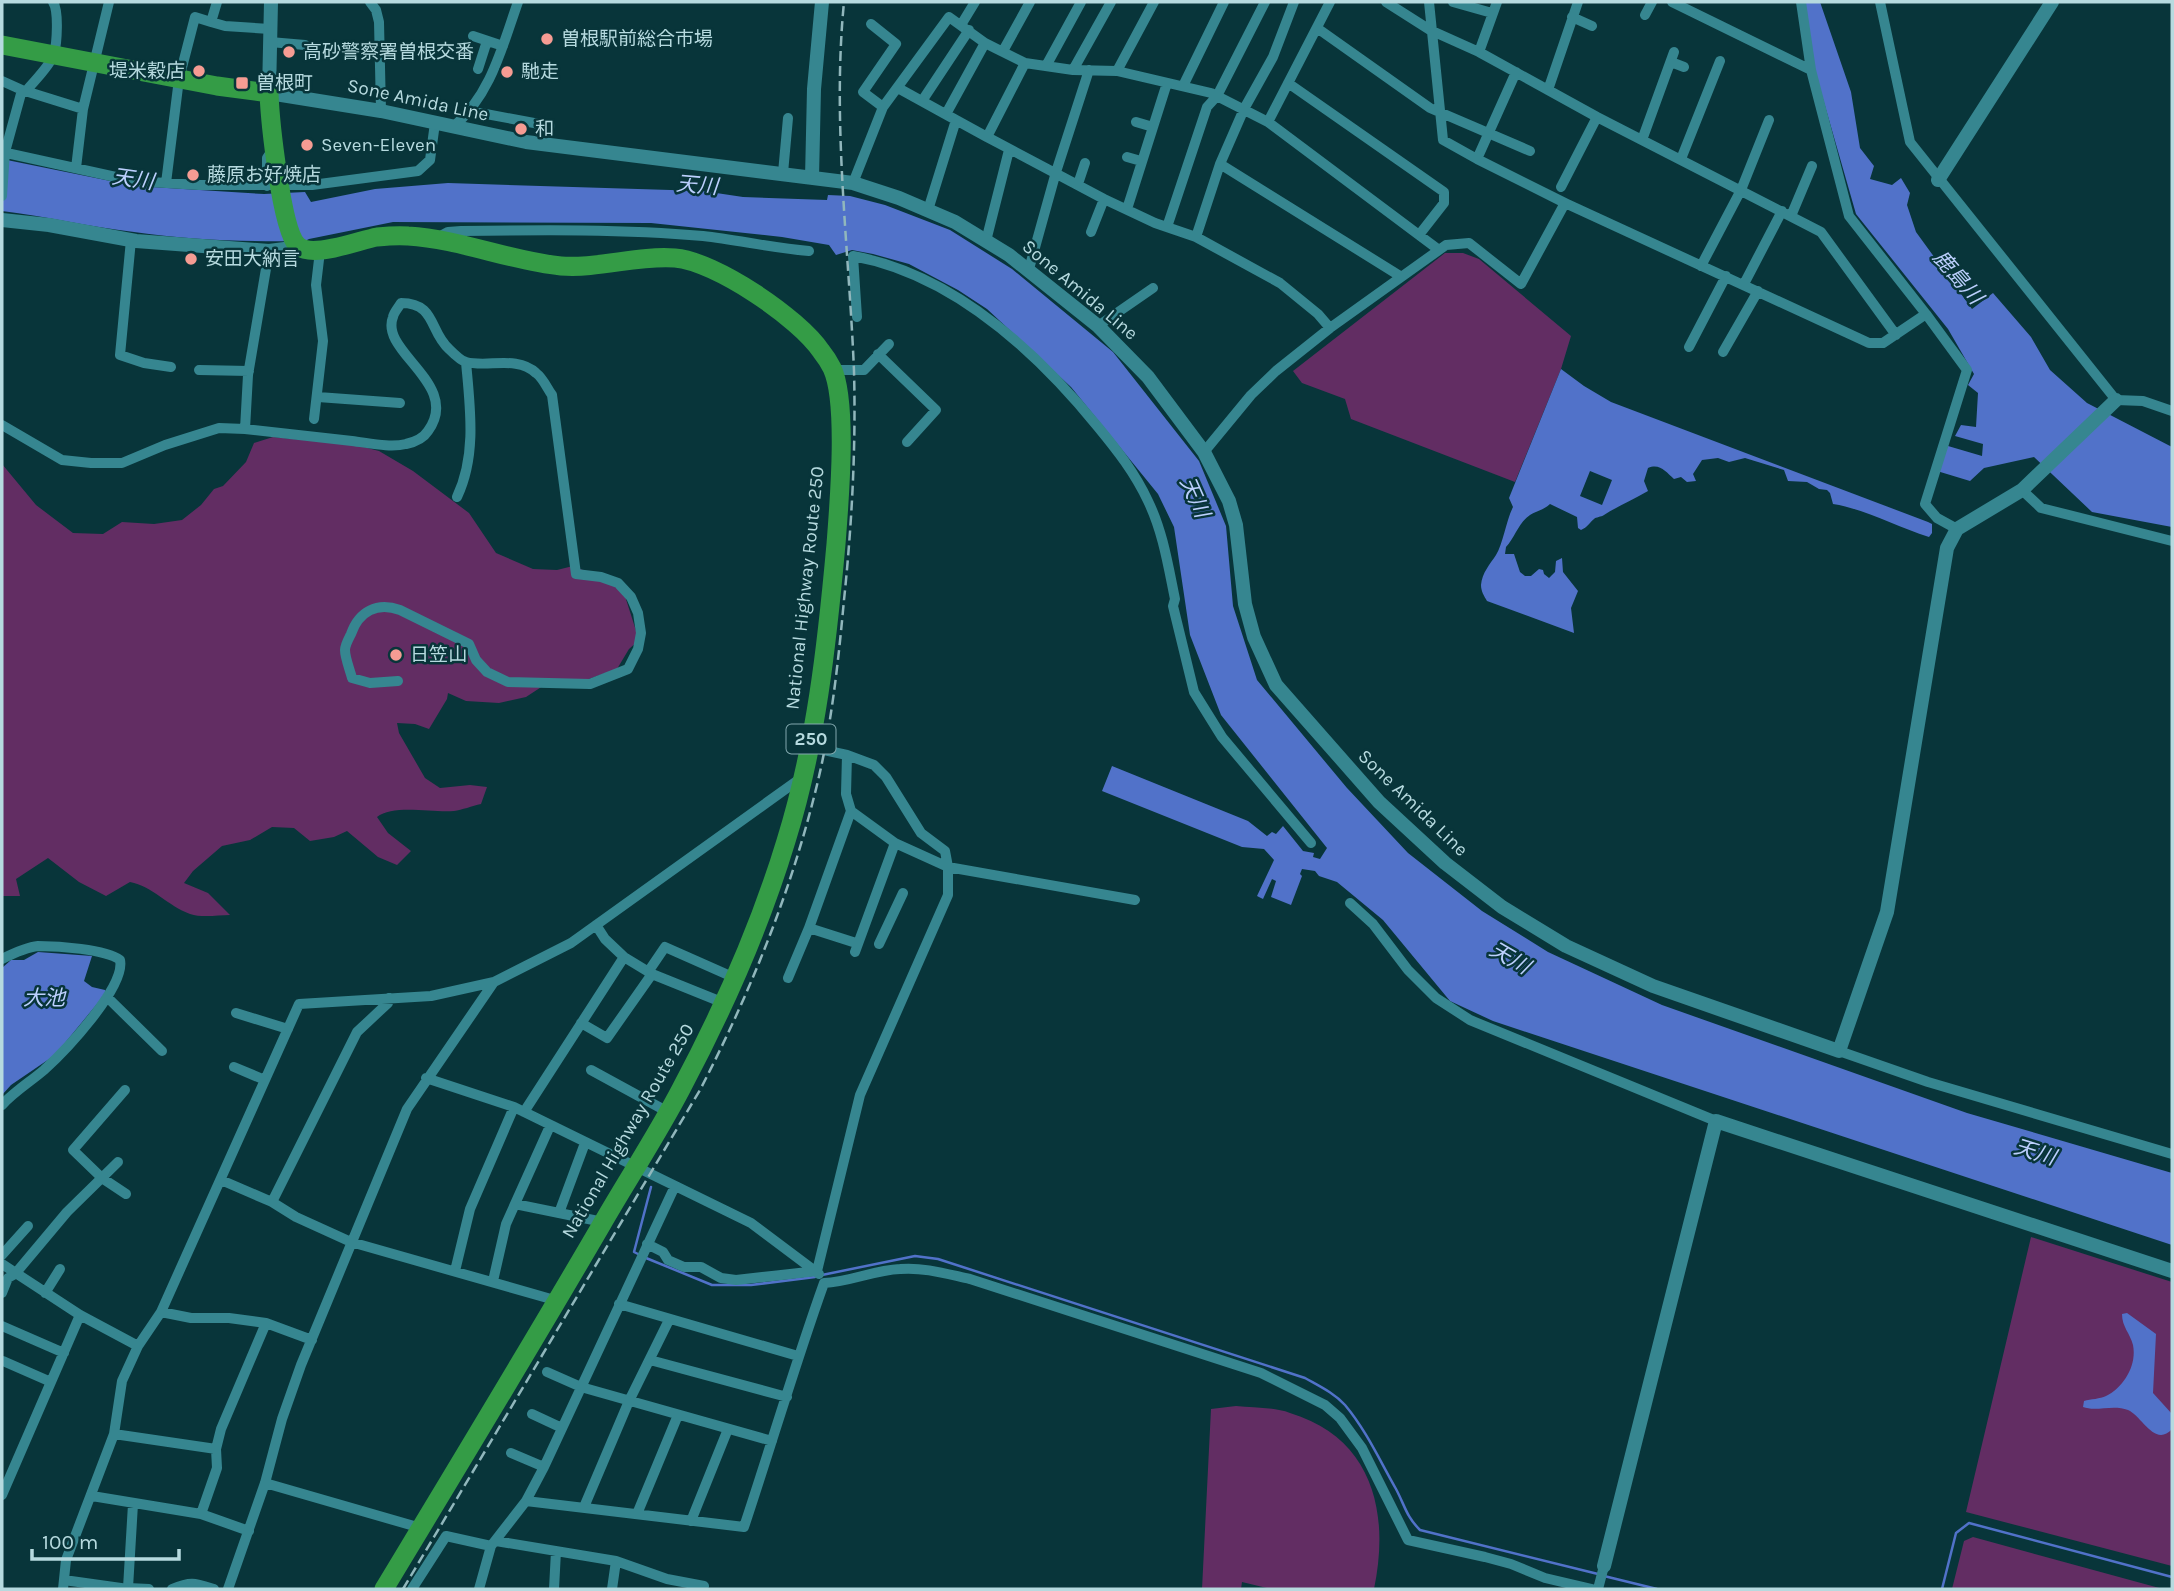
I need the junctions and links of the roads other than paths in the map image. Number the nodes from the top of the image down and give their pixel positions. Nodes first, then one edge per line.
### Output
1 (53, 2) edge
2 (109, 2) edge
3 (217, 2) edge
4 (271, 2) edge
5 (370, 2) edge
6 (517, 2) edge
7 (822, 2) edge
8 (975, 2) edge
9 (1030, 2) edge
10 (1082, 2) edge
11 (1111, 2) edge
12 (1154, 2) edge
13 (1224, 2) edge
14 (1265, 2) edge
15 (1294, 2) edge
16 (1331, 2) edge
17 (1386, 2) edge
18 (1429, 2) edge
19 (1453, 2) edge
20 (1497, 2) edge
21 (1578, 2) edge
22 (1652, 2) edge
23 (1672, 2) edge
24 (1801, 2) edge
25 (1880, 2) edge
26 (2052, 2) edge
27 (1493, 13) junction
28 (1645, 15) dead end
29 (1572, 17) junction
30 (211, 22) junction
31 (871, 24) dead end
32 (1592, 26) dead end
33 (965, 27) junction
34 (1317, 28) junction
35 (1430, 30) junction
36 (270, 35) junction
37 (473, 36) dead end
38 (487, 41) junction
39 (985, 43) junction
40 (305, 45) dead end
41 (2, 46) edge
42 (503, 46) junction
43 (1003, 51) junction
44 (1479, 52) junction
45 (54, 55) junction
46 (1720, 61) dead end
47 (93, 62) junction
48 (1025, 63) junction
49 (1046, 66) junction
50 (1684, 67) dead end
51 (478, 69) dead end
52 (1811, 69) junction
53 (1073, 70) junction
54 (1089, 70) junction
55 (1117, 71) junction
56 (1516, 72) junction
57 (179, 79) junction
58 (2, 81) edge
59 (1288, 82) junction
60 (1167, 83) junction
61 (1183, 86) junction
62 (898, 88) junction
63 (1549, 90) junction
64 (24, 91) junction
65 (269, 93) junction
66 (1217, 96) junction
67 (922, 101) junction
68 (883, 107) junction
69 (83, 109) junction
70 (1244, 110) junction
71 (1439, 110) junction
72 (381, 111) junction
73 (470, 111) junction
74 (951, 117) junction
75 (1597, 117) junction
76 (788, 118) dead end
77 (1769, 120) dead end
78 (1136, 122) dead end
79 (1268, 122) junction
80 (435, 123) junction
81 (550, 125) dead end
82 (453, 127) junction
83 (1153, 127) junction
84 (1489, 132) junction
85 (987, 137) junction
86 (1642, 140) junction
87 (1009, 150) junction
88 (1530, 151) dead end
89 (3, 152) edge
90 (1127, 157) dead end
91 (1477, 159) junction
92 (1681, 159) junction
93 (1141, 162) junction
94 (1086, 163) dead end
95 (1220, 164) junction
96 (1812, 166) dead end
97 (76, 168) junction
98 (1056, 172) junction
99 (783, 173) junction
100 (812, 178) junction
101 (1938, 180) junction
102 (166, 183) junction
103 (853, 183) junction
104 (1077, 184) junction
105 (276, 187) junction
106 (1561, 187) dead end
107 (1741, 190) junction
108 (2, 196) edge
109 (1104, 199) junction
110 (1565, 203) junction
111 (1127, 209) junction
112 (928, 210) junction
113 (1786, 214) junction
114 (2, 220) edge
115 (1167, 227) junction
116 (1091, 232) dead end
117 (1419, 235) junction
118 (1196, 237) junction
119 (131, 240) junction
120 (434, 240) junction
121 (986, 241) junction
122 (298, 246) junction
123 (1439, 250) junction
124 (269, 251) junction
125 (320, 251) junction
126 (809, 251) dead end
127 (1701, 266) junction
128 (1028, 269) junction
129 (1400, 276) junction
130 (1726, 276) junction
131 (1744, 284) junction
132 (1153, 288) dead end
133 (1758, 291) junction
134 (1926, 314) junction
135 (856, 317) dead end
136 (1098, 326) junction
137 (1330, 328) junction
138 (1896, 335) junction
139 (889, 344) dead end
140 (1689, 347) dead end
141 (1723, 352) dead end
142 (878, 354) junction
143 (466, 362) junction
144 (171, 367) dead end
145 (199, 370) dead end
146 (833, 370) junction
147 (249, 371) junction
148 (318, 397) junction
149 (2116, 400) junction
150 (400, 403) dead end
151 (2172, 411) edge
152 (314, 419) dead end
153 (2, 425) edge
154 (245, 429) junction
155 (907, 442) dead end
156 (1204, 452) junction
157 (2022, 490) junction
158 (457, 497) dead end
159 (1957, 529) junction
160 (2172, 541) edge
161 (398, 681) dead end
162 (810, 747) junction
163 (847, 755) junction
164 (803, 776) junction
165 (851, 811) junction
166 (895, 843) junction
167 (1311, 843) dead end
168 (948, 867) junction
169 (902, 893) dead end
170 (1135, 900) dead end
171 (1350, 903) dead end
172 (868, 911) junction
173 (889, 921) junction
174 (596, 925) junction
175 (809, 928) junction
176 (879, 944) dead end
177 (5, 954) edge
178 (624, 957) junction
179 (650, 973) junction
180 (735, 978) junction
181 (788, 978) dead end
182 (494, 982) junction
183 (107, 997) junction
184 (389, 998) junction
185 (724, 1003) junction
186 (236, 1013) dead end
187 (581, 1023) junction
188 (288, 1029) junction
189 (162, 1051) dead end
190 (1839, 1051) junction
191 (234, 1067) dead end
192 (591, 1070) dead end
193 (426, 1079) junction
194 (265, 1080) junction
195 (125, 1090) dead end
196 (2, 1105) edge
197 (519, 1109) junction
198 (668, 1112) junction
199 (1716, 1121) junction
200 (550, 1126) junction
201 (585, 1143) junction
202 (2172, 1154) edge
203 (118, 1162) dead end
204 (636, 1168) junction
205 (102, 1178) junction
206 (221, 1180) junction
207 (675, 1186) junction
208 (126, 1194) dead end
209 (271, 1202) junction
210 (515, 1204) junction
211 (559, 1213) junction
212 (603, 1222) junction
213 (28, 1226) dead end
214 (351, 1242) junction
215 (646, 1246) junction
216 (2, 1255) edge
217 (2, 1264) edge
218 (60, 1269) dead end
219 (455, 1271) junction
220 (817, 1271) junction
221 (2172, 1271) edge
222 (15, 1274) junction
223 (493, 1281) junction
224 (824, 1283) junction
225 (2, 1293) edge
226 (45, 1293) junction
227 (558, 1301) junction
228 (619, 1304) junction
229 (161, 1312) junction
230 (80, 1315) junction
231 (669, 1320) junction
232 (267, 1323) junction
233 (2, 1326) edge
234 (312, 1340) junction
235 (138, 1346) junction
236 (64, 1353) junction
237 (798, 1356) junction
238 (650, 1360) junction
239 (3, 1361) edge
240 (547, 1372) dead end
241 (51, 1382) junction
242 (581, 1387) junction
243 (787, 1397) junction
244 (629, 1401) junction
245 (532, 1414) dead end
246 (678, 1415) junction
247 (562, 1428) junction
248 (728, 1429) junction
249 (114, 1434) junction
250 (772, 1441) junction
251 (216, 1449) junction
252 (511, 1453) dead end
253 (544, 1467) junction
254 (265, 1483) junction
255 (2, 1495) edge
256 (92, 1496) junction
257 (526, 1501) junction
258 (134, 1504) junction
259 (584, 1507) junction
260 (201, 1514) junction
261 (637, 1514) junction
262 (691, 1521) junction
263 (421, 1528) junction
264 (249, 1531) junction
265 (494, 1543) junction
266 (556, 1551) junction
267 (616, 1561) junction
268 (1604, 1566) joint
269 (64, 1584) edge
270 (187, 1586) edge
271 (704, 1586) dead end
272 (128, 1588) edge
273 (149, 1589) edge
274 (172, 1589) edge
275 (214, 1589) edge
276 (228, 1589) edge
277 (383, 1589) edge
278 (412, 1589) edge
279 (479, 1589) edge
280 (554, 1589) edge
281 (612, 1589) edge
282 (1592, 1589) edge
283 (1598, 1589) edge

1 - 45 street
2 - 47 street
3 - 30 street
4 - 36 street
5 - 72 street
6 - 42 street
7 - 100 street
8 - 33 street
9 - 43 street
10 - 49 street
11 - 53 street
12 - 55 street
13 - 61 street
14 - 66 street
15 - 70 street
16 - 34 street
17 - 35 street
18 - 35 street
19 - 27 street
20 - 27 street
21 - 29 street
22 - 28 street
23 - 52 street
24 - 52 street
25 - 101 street
26 - 101 street
27 - 44 street
29 - 32 street
29 - 63 street
30 - 36 street
30 - 57 street
31 - 68 street
33 - 39 street
33 - 62 street
33 - 67 street
34 - 59 street
34 - 71 street
35 - 44 street
35 - 71 street
36 - 40 street
36 - 65 street
37 - 38 street
38 - 42 street
38 - 51 street
39 - 43 street
39 - 74 street
41 - 45 highway
42 - 73 street
43 - 48 street
44 - 56 street
45 - 47 highway
45 - 64 street
46 - 92 street
47 - 57 highway
47 - 69 street
48 - 49 street
48 - 85 street
49 - 53 street
50 - 86 street
52 - 134 street
53 - 54 street
54 - 55 street
54 - 98 street
55 - 60 street
56 - 63 street
56 - 84 street
57 - 65 highway
57 - 102 street
58 - 64 street
59 - 79 street
59 - 117 street
60 - 61 street
60 - 83 street
61 - 66 street
62 - 67 street
62 - 68 street
63 - 75 street
64 - 69 street
64 - 89 street
65 - 72 street, Sone Amida Line
65 - 105 highway
66 - 70 street
66 - 115 street
67 - 74 street
68 - 103 street
69 - 97 street
70 - 79 street
70 - 95 street
71 - 84 street
71 - 91 street
72 - 80 street, Sone Amida Line
73 - 81 street
73 - 82 street
74 - 85 street
74 - 112 street
75 - 86 street
75 - 106 street
76 - 99 street
77 - 107 street
78 - 83 street
79 - 117 street
80 - 82 street, Sone Amida Line
80 - 105 street
82 - 99 street, Sone Amida Line
83 - 93 street
84 - 88 street
84 - 91 street
85 - 87 street
86 - 92 street
87 - 98 street
87 - 121 street
89 - 97 street
89 - 108 street
90 - 93 street
91 - 110 street
92 - 107 street
93 - 111 street
94 - 104 street
95 - 118 street
95 - 129 street
96 - 113 street
97 - 102 street
98 - 104 street
98 - 128 street
99 - 100 street, Sone Amida Line
100 - 103 street, Sone Amida Line
101 - 149 street
102 - 105 street
103 - 112 street, Sone Amida Line
104 - 109 street
105 - 122 highway
107 - 113 street
107 - 127 street
109 - 111 street
109 - 116 street
110 - 123 street
110 - 127 street
111 - 115 street
112 - 121 street, Sone Amida Line
113 - 131 street
113 - 138 street
114 - 119 street
115 - 118 street
117 - 123 street
118 - 137 street
119 - 124 street
119 - 144 street
120 - 125 highway, National Highway Route 250 / 250
120 - 126 street
120 - 146 highway, National Highway Route 250 / 250
121 - 128 street, Sone Amida Line
122 - 124 street
122 - 125 highway, National Highway Route 250 / 250
123 - 129 street
124 - 147 street
125 - 148 street
127 - 130 street
128 - 136 street, Sone Amida Line
129 - 137 street
130 - 131 street
130 - 140 street
131 - 133 street
132 - 136 street
133 - 138 street
133 - 141 street
134 - 138 street
134 - 159 street
135 - 167 street
136 - 156 street, Sone Amida Line
137 - 156 street
139 - 142 street
142 - 146 street
142 - 155 street
143 - 154 street
143 - 158 street
143 - 161 street
145 - 147 street
146 - 162 highway, National Highway Route 250 / 250
147 - 154 street
148 - 150 street
148 - 152 street
149 - 151 street
149 - 157 street
153 - 154 street
156 - 190 street, Sone Amida Line
157 - 159 street
157 - 160 street
159 - 190 street
162 - 163 street
162 - 164 highway, National Highway Route 250 / 250
163 - 165 street
163 - 168 street
164 - 174 street
164 - 180 highway, National Highway Route 250 / 250
165 - 166 street
165 - 175 street
166 - 168 street
166 - 172 street
168 - 170 street
168 - 220 street
169 - 173 street
171 - 199 street
172 - 173 street
172 - 175 street
173 - 176 street
174 - 178 street
174 - 182 street
175 - 181 street
177 - 183 street
178 - 179 street
178 - 187 street
179 - 180 street
179 - 185 street
179 - 187 street
180 - 185 highway, National Highway Route 250 / 250
182 - 184 street
182 - 193 street
183 - 189 street
183 - 196 street
184 - 188 street
184 - 209 street
185 - 198 highway, National Highway Route 250 / 250
186 - 188 street
187 - 197 street
188 - 194 street
190 - 202 street
191 - 194 street
192 - 198 street
193 - 197 street
193 - 214 street
194 - 206 street
195 - 205 street
197 - 200 street
197 - 219 street
198 - 204 highway, National Highway Route 250 / 250
199 - 221 street
199 - 268 street
200 - 201 street
200 - 210 street
201 - 204 street
201 - 211 street
203 - 205 street
204 - 207 street
204 - 212 highway, National Highway Route 250 / 250
205 - 208 street
205 - 222 street
206 - 209 street
206 - 229 street
207 - 215 street
207 - 220 street
209 - 214 street
210 - 211 street
210 - 223 street
211 - 212 street
212 - 227 highway, National Highway Route 250 / 250
213 - 216 street
214 - 219 street
214 - 234 street
215 - 220 street
215 - 228 street
217 - 222 street
218 - 226 street
219 - 223 street
220 - 224 street
222 - 225 street
222 - 226 street
223 - 227 street
224 - 237 street
224 - 282 street
226 - 230 street
227 - 263 highway, National Highway Route 250 / 250
228 - 231 street
228 - 242 street
229 - 232 street
229 - 235 street
230 - 235 street
230 - 236 street
231 - 237 street
231 - 238 street
232 - 234 street
232 - 251 street
233 - 236 street
234 - 254 street
235 - 249 street
236 - 241 street
237 - 243 street
238 - 243 street
238 - 244 street
239 - 241 street
240 - 242 street
241 - 255 street
242 - 244 street
242 - 247 street
243 - 250 street
244 - 246 street
244 - 259 street
245 - 247 street
246 - 248 street
246 - 261 street
247 - 253 street
248 - 250 street
248 - 262 street
249 - 251 street
249 - 256 street
250 - 262 street
251 - 260 street
252 - 253 street
253 - 257 street
254 - 263 street
254 - 264 street
256 - 258 street
256 - 269 street
257 - 259 street
257 - 265 street
258 - 260 street
258 - 272 street
259 - 261 street
260 - 264 street
261 - 262 street
263 - 277 highway, National Highway Route 250 / 250
264 - 276 street
265 - 266 street
265 - 278 street
265 - 279 street
266 - 267 street
266 - 280 street
267 - 271 street
267 - 281 street
268 - 283 street
269 - 272 street
270 - 274 street
270 - 275 street
272 - 273 street

